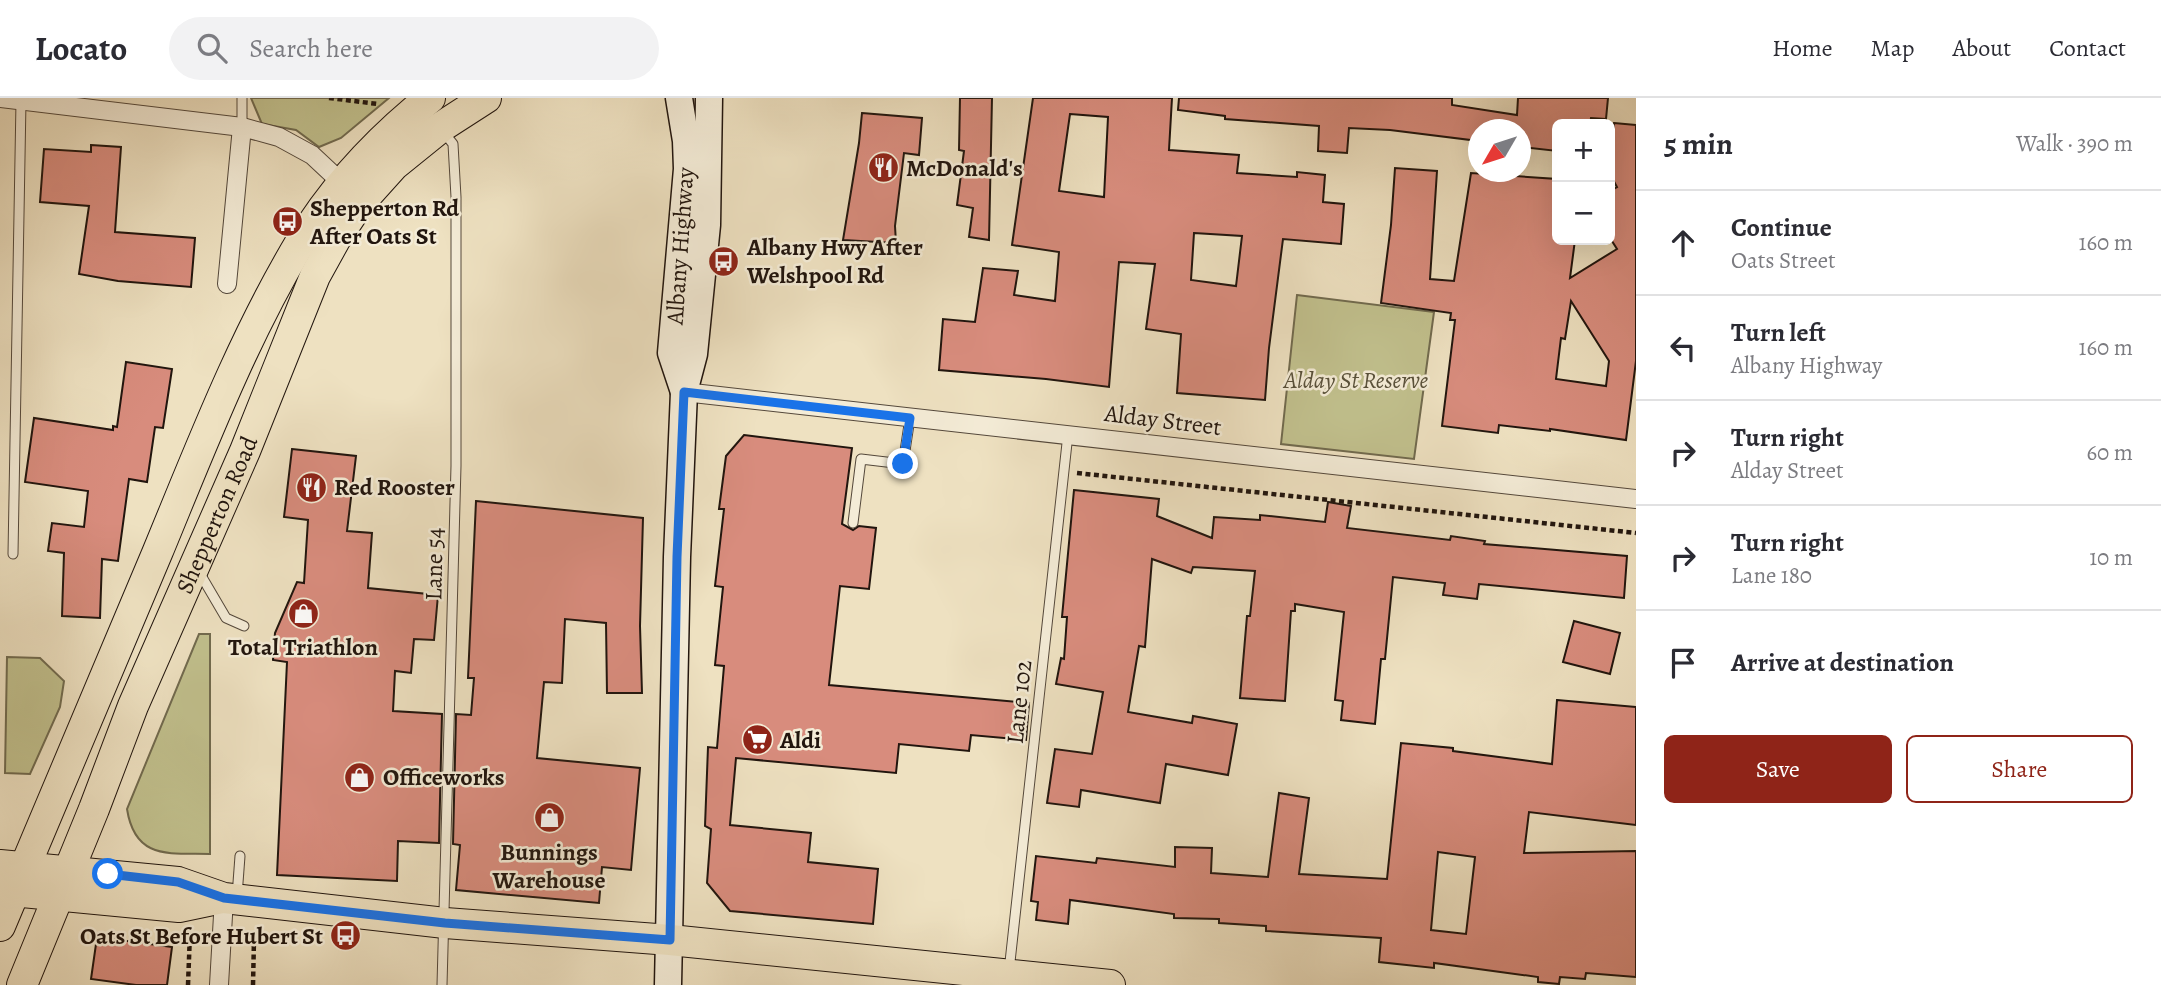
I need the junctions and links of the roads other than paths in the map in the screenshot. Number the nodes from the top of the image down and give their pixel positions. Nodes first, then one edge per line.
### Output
1 (1, 98) edge
2 (242, 98) edge
3 (430, 98) edge
4 (486, 98) edge
5 (679, 98) edge
6 (709, 98) edge
7 (21, 101) junction
8 (242, 127) junction
9 (441, 127) junction
10 (343, 184) junction
11 (227, 284) dead end
12 (684, 392) junction
13 (910, 418) junction
14 (1068, 434) junction
15 (1636, 499) edge
16 (853, 523) dead end
17 (13, 554) dead end
18 (195, 565) junction
19 (244, 626) dead end
20 (240, 856) dead end
21 (10, 878) edge
22 (63, 883) junction
23 (230, 899) junction
24 (445, 923) junction
25 (0, 926) edge
26 (670, 940) junction
27 (1009, 974) junction
28 (23, 985) edge
29 (219, 985) edge
30 (442, 985) edge
31 (668, 985) edge
32 (1110, 985) edge

1 - 7 street
2 - 8 lane
3 - 10 main road, Shepperton Road
4 - 9 main road, Shepperton Road
5 - 12 main road, Albany Highway
6 - 12 main road, Albany Highway
7 - 8 street
7 - 17 lane
8 - 10 street
8 - 11 street
9 - 18 main road, Shepperton Road
9 - 24 lane, Lane 54
10 - 21 main road, Shepperton Road
12 - 13 street, Alday Street
12 - 26 main road, Albany Highway
13 - 14 street, Alday Street
13 - 16 lane
14 - 15 street, Alday Street
14 - 27 lane, Lane 102
18 - 19 lane
18 - 22 main road, Shepperton Road
20 - 23 lane
21 - 22 main road
21 - 25 main road, Shepperton Road
22 - 23 main road
22 - 28 main road, Shepperton Road
23 - 24 main road
23 - 29 street
24 - 26 main road
24 - 30 lane, Lane 54
26 - 27 main road
26 - 31 main road, Albany Highway
27 - 32 main road

